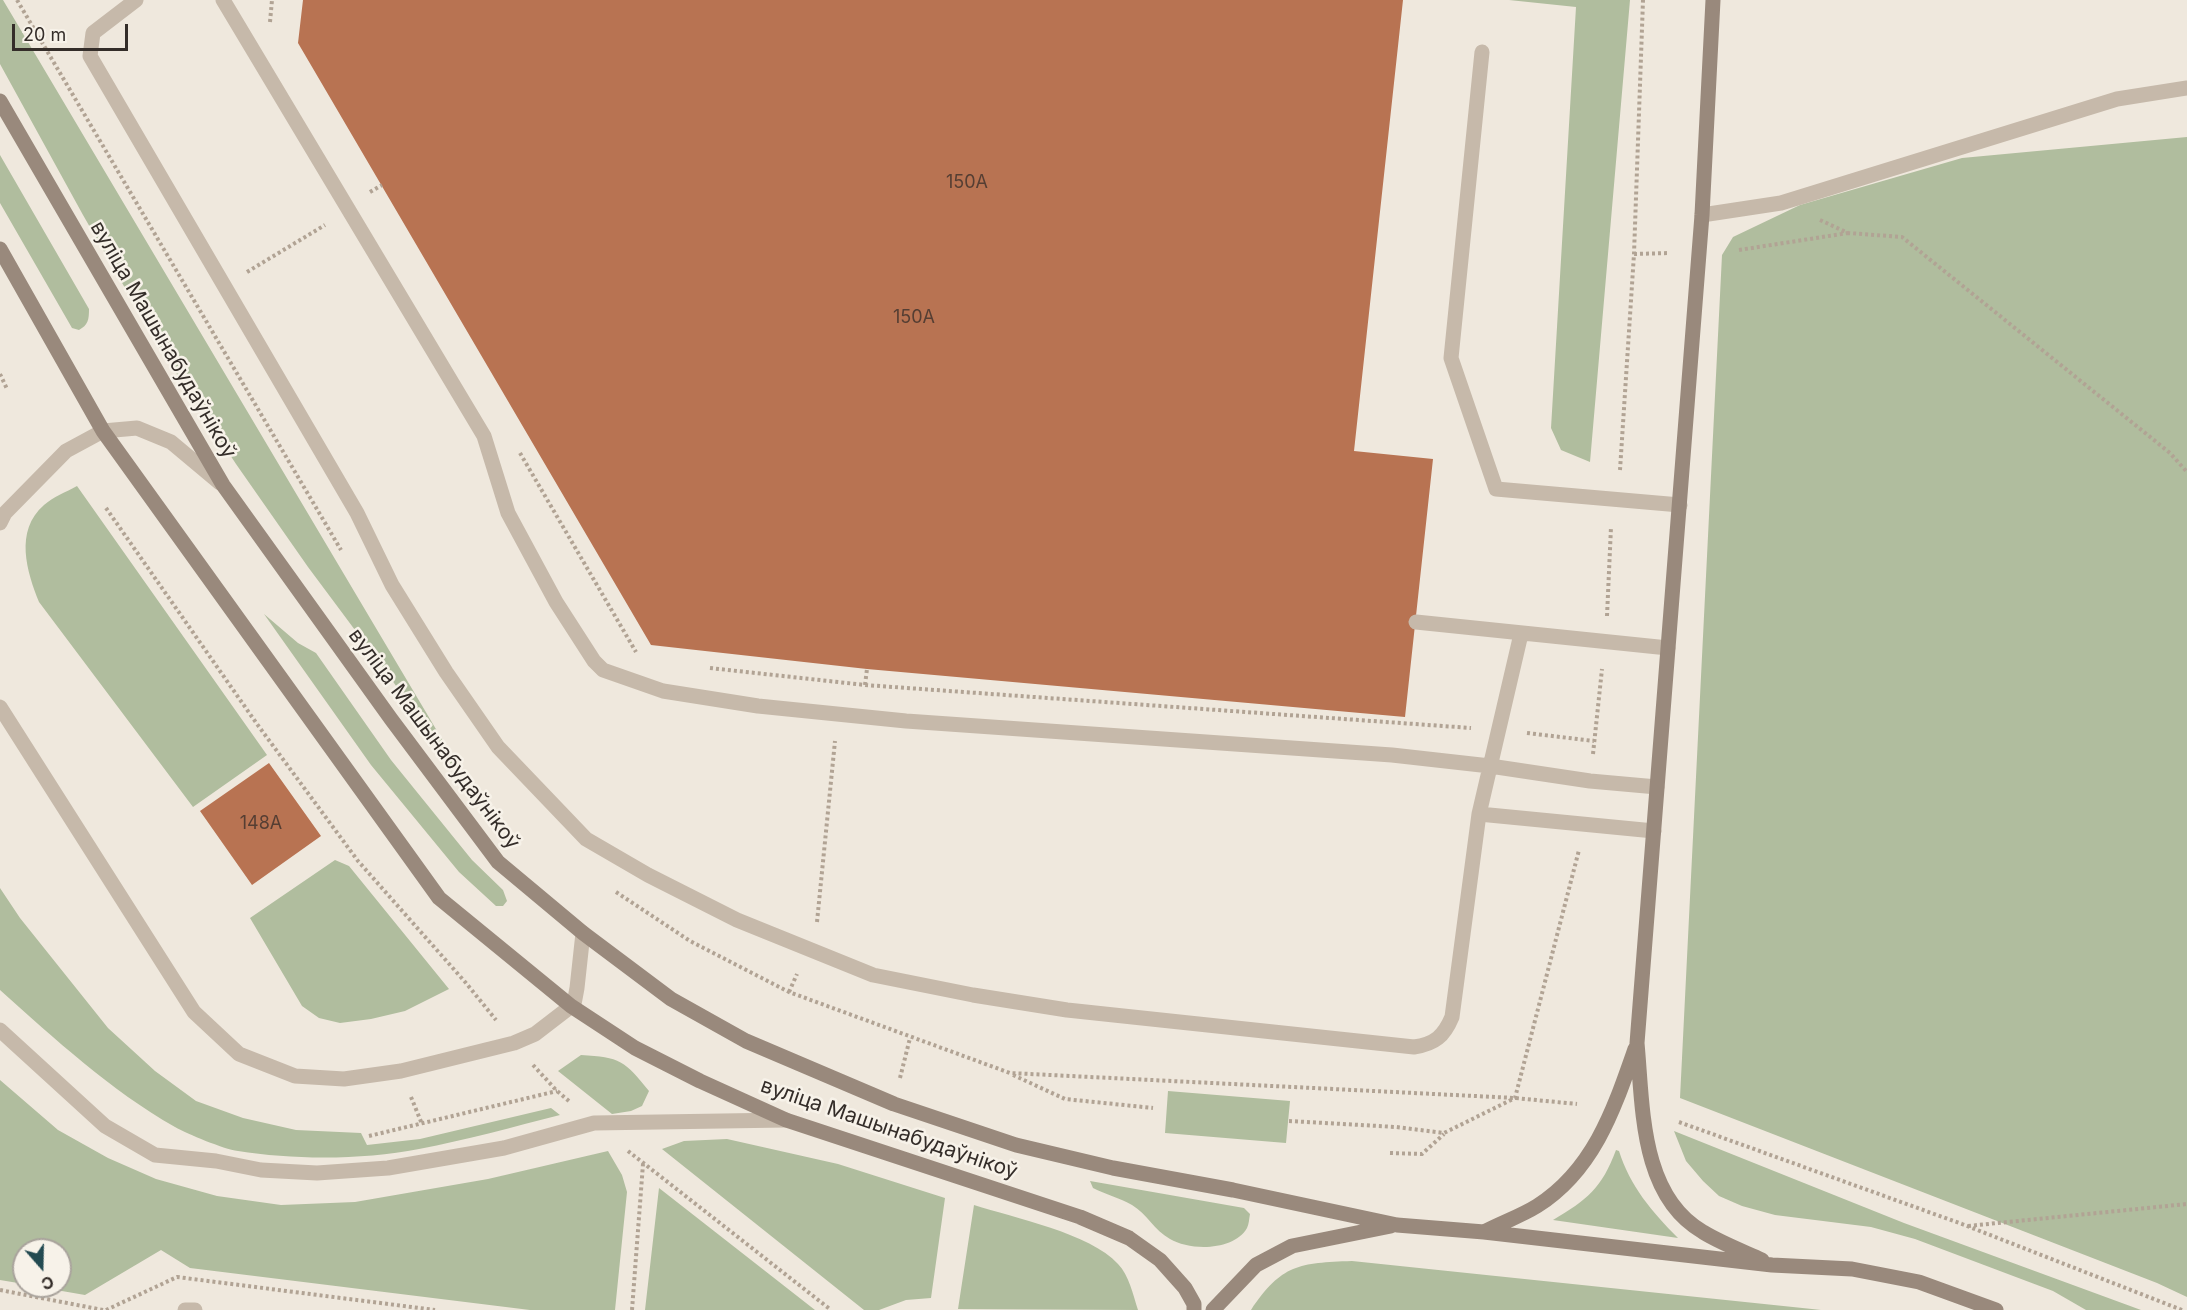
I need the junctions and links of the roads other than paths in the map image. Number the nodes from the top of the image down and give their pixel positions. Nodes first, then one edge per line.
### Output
1 (136, 0) edge
2 (223, 0) edge
3 (1713, 0) edge
4 (1482, 52) dead end
5 (2187, 88) edge
6 (0, 101) edge
7 (1702, 216) junction
8 (0, 249) edge
9 (103, 431) junction
10 (223, 485) junction
11 (1680, 505) junction
12 (0, 524) edge
13 (1416, 622) dead end
14 (1521, 633) junction
15 (1668, 648) junction
16 (0, 707) edge
17 (1490, 766) junction
18 (1657, 787) junction
19 (1479, 814) junction
20 (1654, 831) junction
21 (583, 933) junction
22 (571, 1006) junction
23 (0, 1030) edge
24 (1637, 1043) junction
25 (786, 1120) junction
26 (1397, 1225) junction
27 (1484, 1232) junction
28 (1773, 1265) junction
29 (185, 1310) edge
30 (195, 1310) edge
31 (1194, 1310) edge
32 (1213, 1310) edge
33 (1996, 1310) edge

1 - 19 lane
2 - 17 lane
3 - 7 main road
4 - 11 lane
5 - 7 lane
6 - 10 main road, вуліца Машынабудаўнікоў
7 - 11 main road
8 - 9 main road, вуліца Машынабудаўнікоў
9 - 10 lane
9 - 12 lane
9 - 22 main road, вуліца Машынабудаўнікоў
10 - 21 main road, вуліца Машынабудаўнікоў
11 - 15 main road
13 - 14 lane
14 - 15 lane
14 - 17 lane
15 - 18 main road
16 - 22 lane
17 - 18 lane
17 - 19 lane
18 - 20 main road
19 - 20 lane
20 - 24 main road
21 - 22 lane
21 - 26 main road, вуліца Машынабудаўнікоў
22 - 25 main road, вуліца Машынабудаўнікоў
23 - 25 lane
24 - 27 main road
24 - 28 main road
25 - 31 main road, вуліца Машынабудаўнікоў
26 - 27 main road
26 - 32 main road
27 - 28 main road
28 - 33 main road
29 - 30 lane

